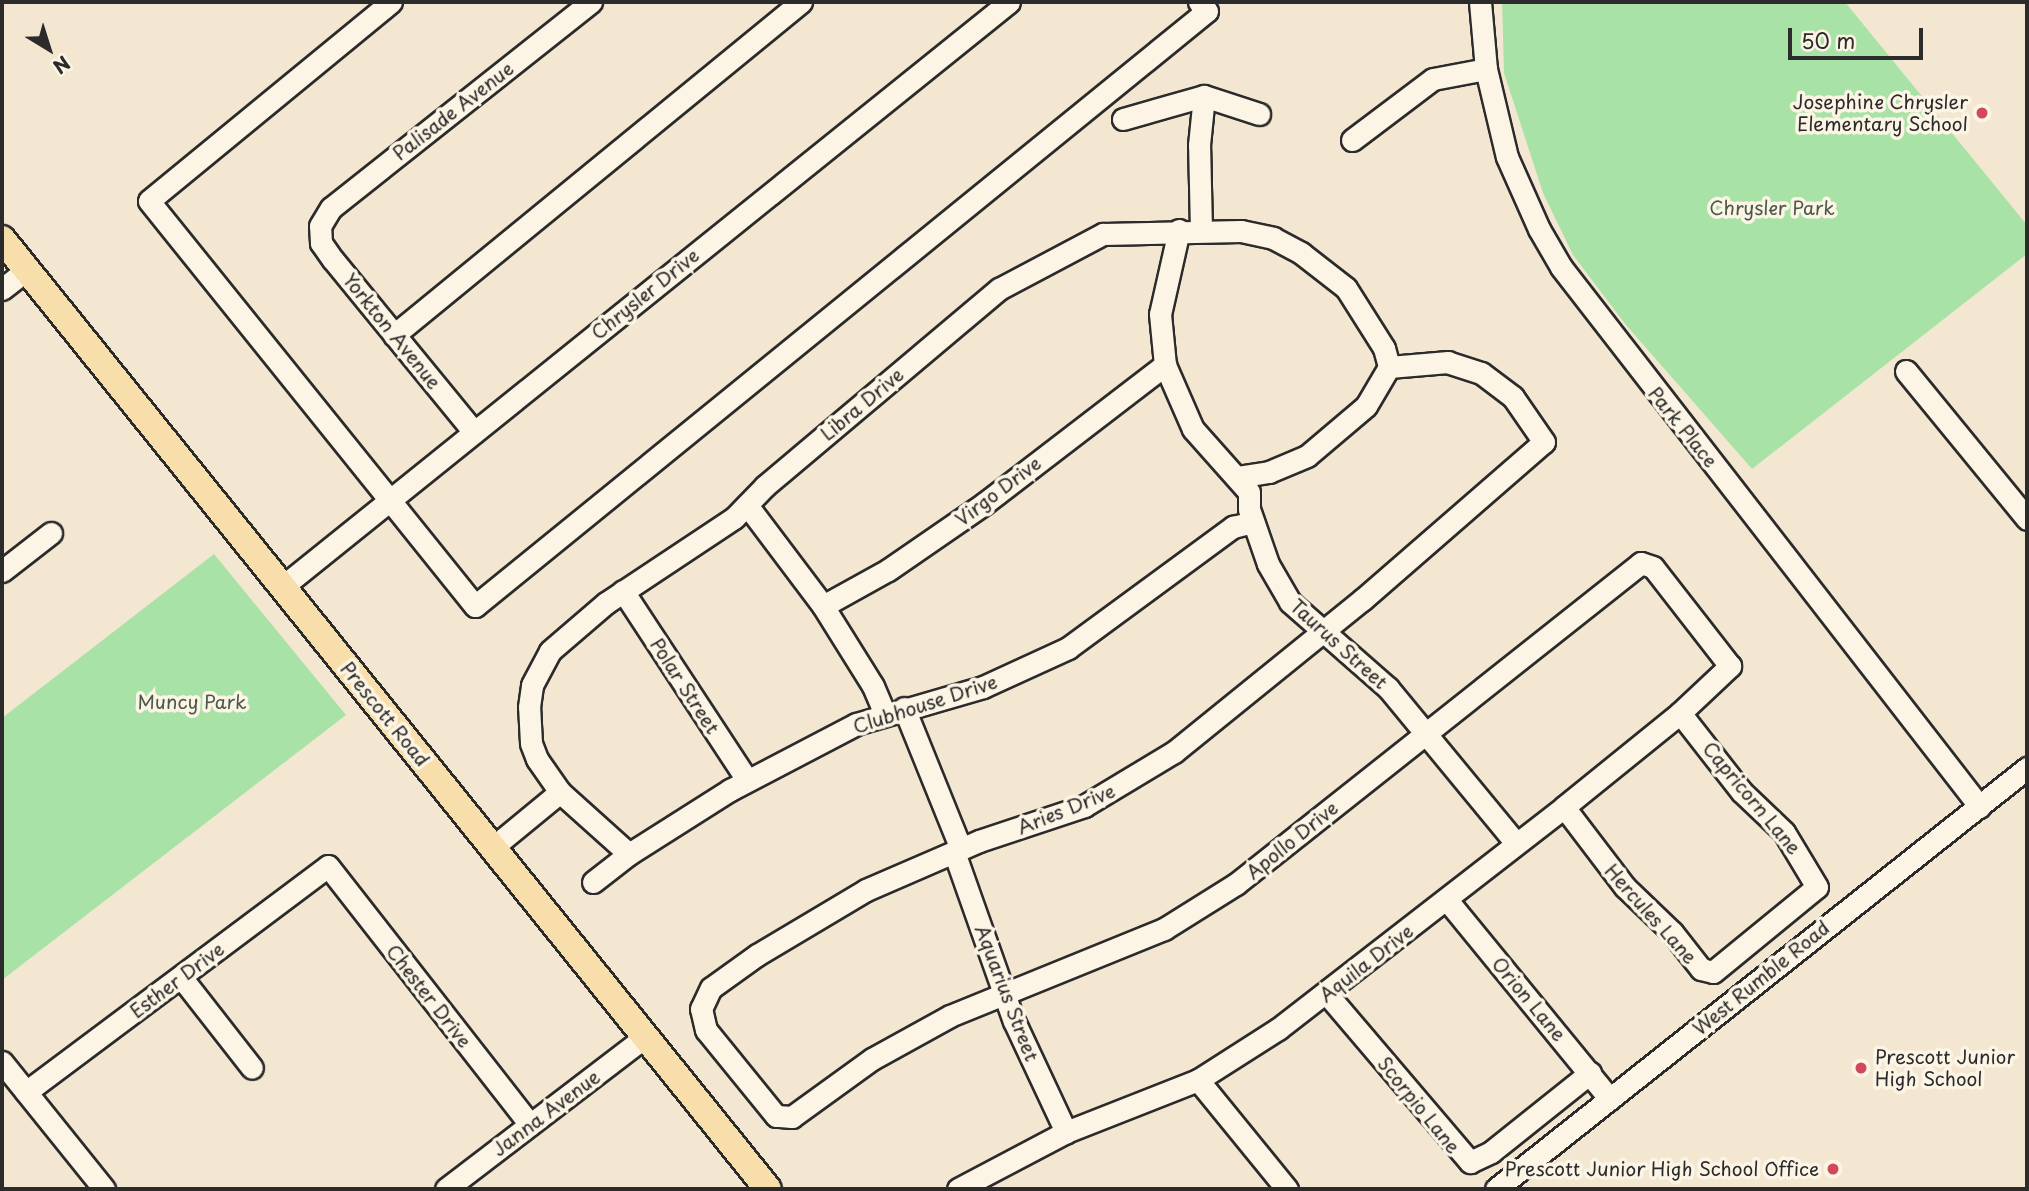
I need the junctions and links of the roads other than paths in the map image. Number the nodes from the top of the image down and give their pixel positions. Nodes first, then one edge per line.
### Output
1 (391, 2) edge
2 (591, 2) edge
3 (802, 2) edge
4 (1009, 2) edge
5 (1199, 2) edge
6 (1480, 2) edge
7 (1486, 69) junction
8 (1204, 96) junction
9 (1259, 114) dead end
10 (1123, 119) dead end
11 (1352, 140) dead end
12 (320, 226) joint
13 (1179, 230) junction
14 (1201, 230) junction
15 (2, 239) edge
16 (26, 270) junction
17 (2, 289) edge
18 (394, 335) junction
19 (1165, 365) junction
20 (1389, 367) junction
21 (1906, 371) dead end
22 (474, 432) junction
23 (1236, 477) junction
24 (390, 500) junction
25 (747, 505) junction
26 (2027, 519) edge
27 (1253, 522) junction
28 (51, 533) dead end
29 (2, 571) edge
30 (282, 587) junction
31 (623, 591) junction
32 (824, 606) junction
33 (1325, 631) junction
34 (1730, 666) joint
35 (895, 711) junction
36 (1680, 713) junction
37 (1425, 734) junction
38 (2027, 768) edge
39 (747, 780) junction
40 (560, 792) junction
41 (1564, 807) junction
42 (1980, 807) junction
43 (1515, 842) junction
44 (492, 848) junction
45 (957, 850) junction
46 (629, 854) junction
47 (328, 866) joint
48 (593, 882) dead end
49 (1817, 887) joint
50 (1447, 900) junction
51 (181, 977) junction
52 (1004, 990) junction
53 (1327, 993) junction
54 (645, 1037) junction
55 (2, 1062) edge
56 (252, 1068) dead end
57 (1592, 1076) junction
58 (1198, 1080) junction
59 (26, 1092) junction
60 (1610, 1099) junction
61 (784, 1119) joint
62 (530, 1125) junction
63 (1066, 1132) junction
64 (104, 1189) edge
65 (446, 1189) edge
66 (768, 1189) edge
67 (958, 1189) edge
68 (1287, 1189) edge
69 (1496, 1189) edge

1 - 24 street
2 - 12 street, Palisade Avenue
3 - 18 street
4 - 22 street, Chrysler Drive
5 - 24 street
6 - 7 street, Park Place
7 - 11 street
7 - 42 street, Park Place
8 - 9 street
8 - 10 street
8 - 14 street
12 - 18 street, Yorkton Avenue
13 - 14 street, Libra Drive
13 - 19 street, Taurus Street
13 - 25 street, Libra Drive
14 - 20 street, Libra Drive
15 - 16 main road, Prescott Road
16 - 17 street
16 - 30 main road, Prescott Road
18 - 22 street, Yorkton Avenue
19 - 23 street, Taurus Street
19 - 32 street, Virgo Drive
20 - 23 street
20 - 33 street, Aries Drive
21 - 26 street
22 - 24 street, Chrysler Drive
23 - 27 street, Taurus Street
24 - 30 street, Chrysler Drive
25 - 31 street, Libra Drive
25 - 32 street, Aquarius Street
27 - 33 street, Taurus Street
27 - 35 street, Clubhouse Drive
28 - 29 street
30 - 44 main road, Prescott Road
31 - 39 street, Polar Street
31 - 40 street, Libra Drive
32 - 35 street, Aquarius Street
33 - 37 street, Taurus Street
33 - 45 street, Aries Drive
34 - 36 street, Aquila Drive
34 - 37 street, Apollo Drive
35 - 39 street, Clubhouse Drive
35 - 45 street, Aquarius Street
36 - 41 street, Aquila Drive
36 - 49 street, Capricorn Lane
37 - 43 street, Taurus Street
37 - 52 street, Apollo Drive
38 - 42 street, West Rumble Road
39 - 46 street, Clubhouse Drive
40 - 44 street
40 - 46 street, Libra Drive
41 - 43 street, Aquila Drive
41 - 49 street, Hercules Lane
42 - 60 street, West Rumble Road
43 - 50 street, Aquila Drive
44 - 54 main road, Prescott Road
45 - 52 street, Aquarius Street
45 - 61 street, Aries Drive
46 - 48 street, Clubhouse Drive
47 - 51 street, Esther Drive
47 - 62 street, Chester Drive
50 - 53 street, Aquila Drive
50 - 57 street, Orion Lane
51 - 56 street
51 - 59 street, Esther Drive
52 - 61 street, Apollo Drive
52 - 63 street, Aquarius Street
53 - 57 street, Scorpio Lane
53 - 58 street, Aquila Drive
54 - 62 street, Janna Avenue
54 - 66 main road, Prescott Road
55 - 59 street
57 - 60 street, Orion Lane
58 - 63 street, Aquila Drive
58 - 68 street
59 - 64 street
60 - 69 street, West Rumble Road
62 - 65 street, Janna Avenue
63 - 67 street, Aquila Drive

